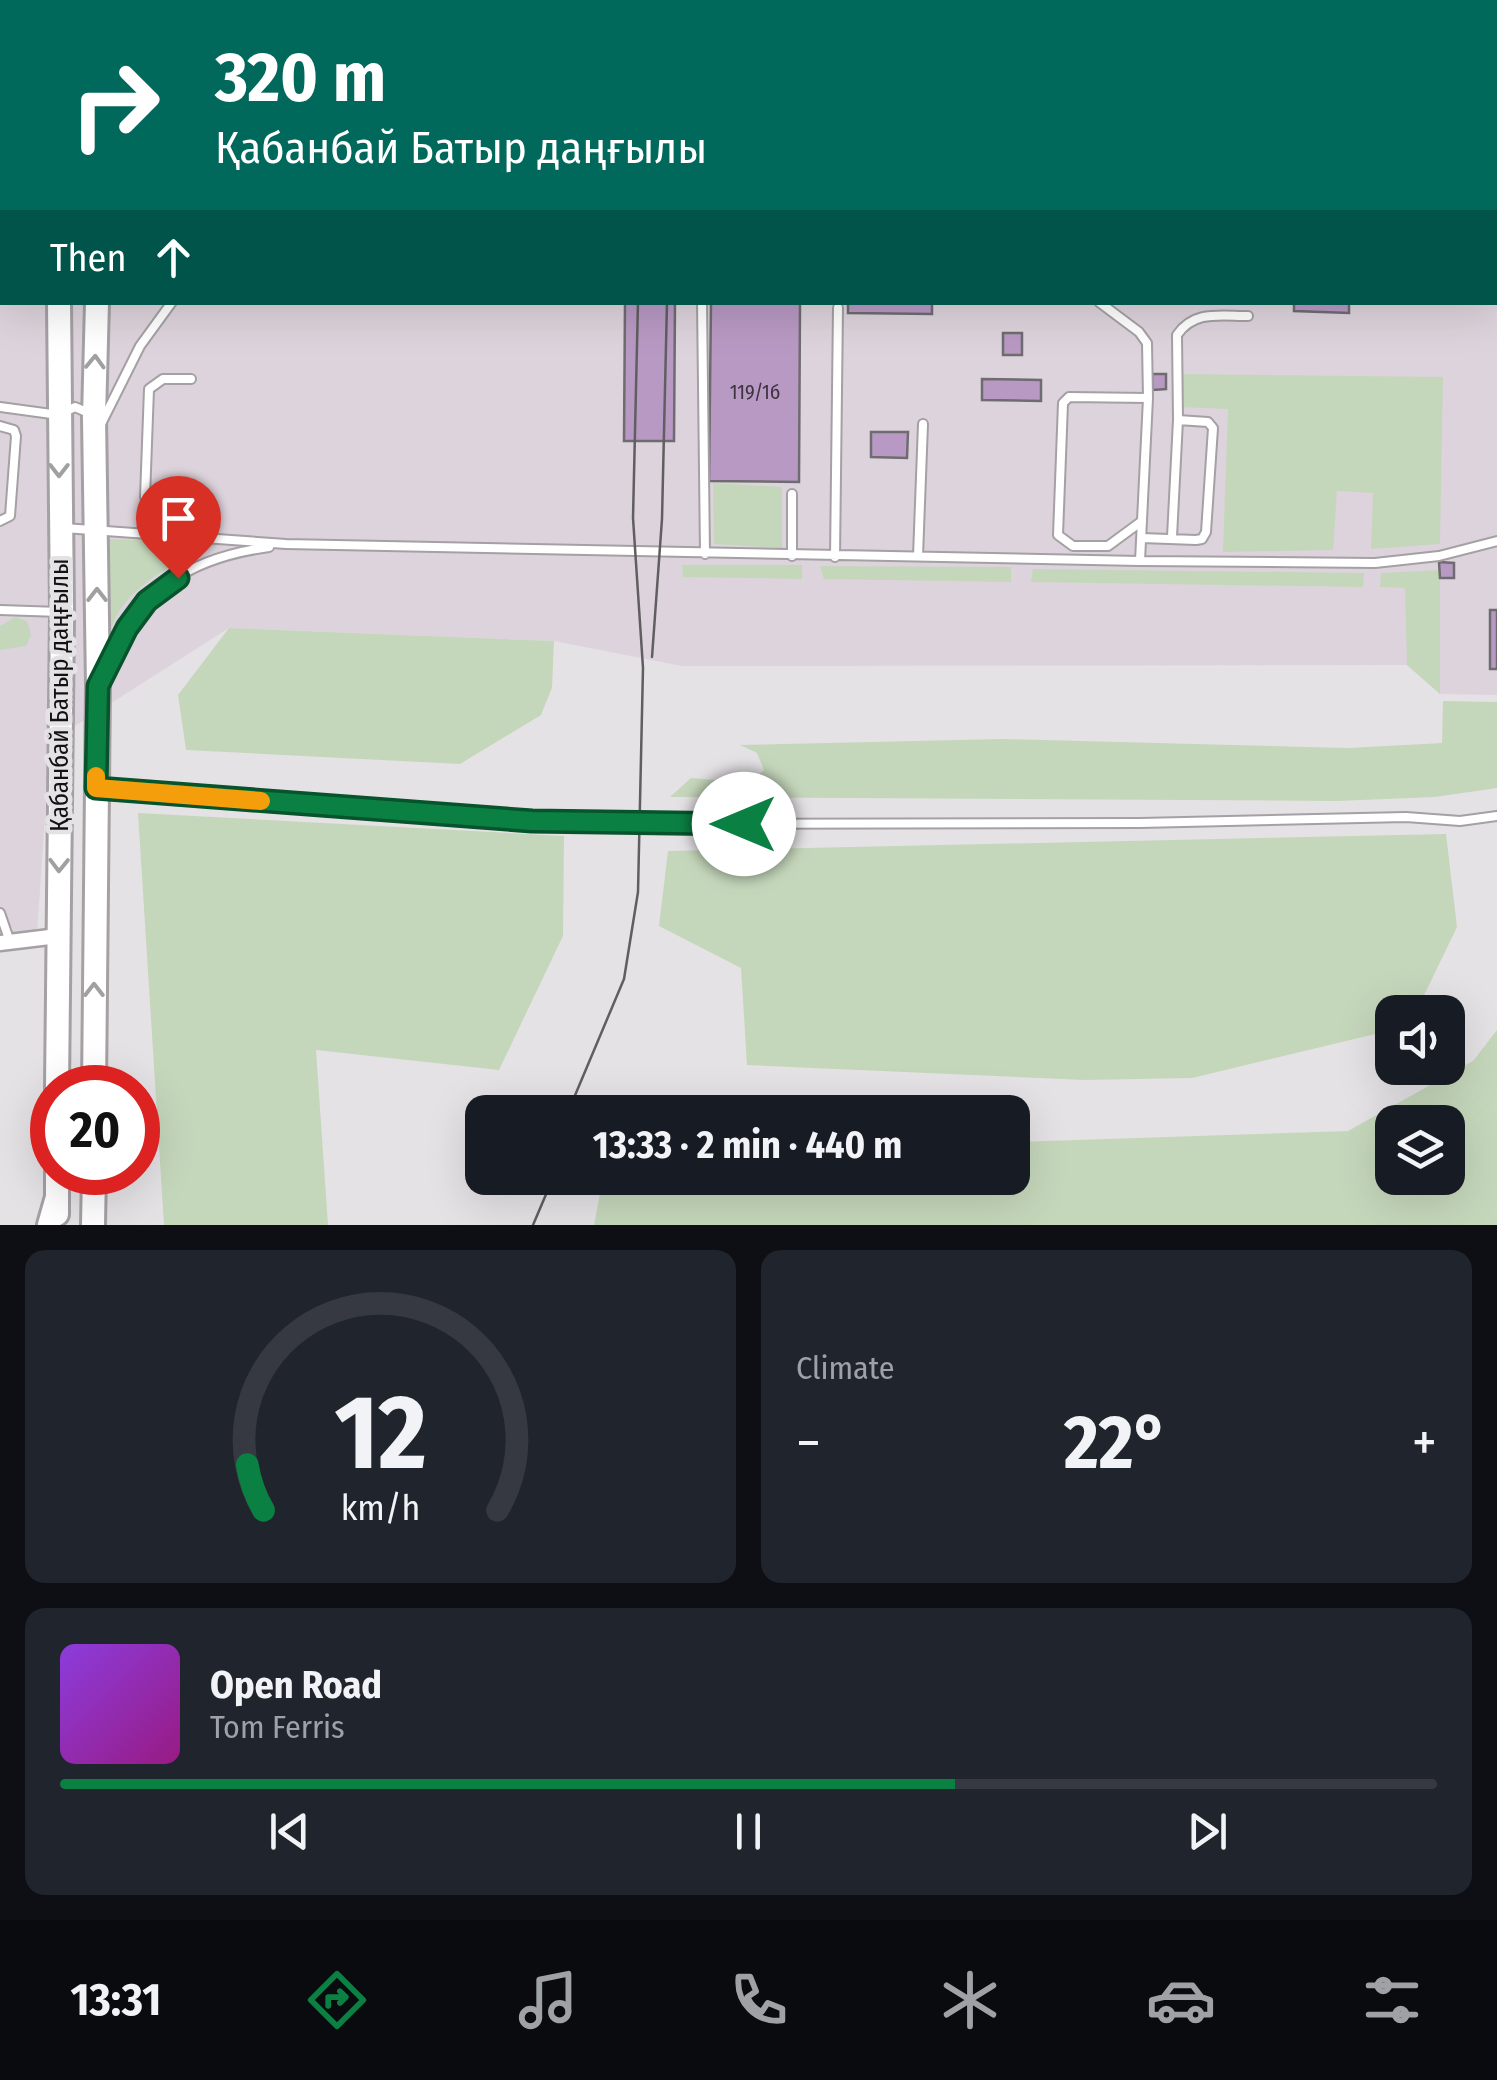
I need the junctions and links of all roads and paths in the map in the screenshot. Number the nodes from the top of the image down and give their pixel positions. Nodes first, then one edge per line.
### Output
1 (59, 305) edge
2 (97, 305) edge
3 (170, 305) edge
4 (702, 305) edge
5 (1103, 305) edge
6 (838, 308) dead end
7 (1248, 316) dead end
8 (191, 379) dead end
9 (1148, 398) junction
10 (0, 406) edge
11 (59, 415) junction
12 (1178, 420) junction
13 (923, 424) dead end
14 (0, 426) edge
15 (94, 427) junction
16 (792, 494) dead end
17 (191, 509) dead end
18 (0, 521) edge
19 (1142, 521) junction
20 (59, 527) junction
21 (97, 530) junction
22 (1172, 537) junction
23 (1142, 538) junction
24 (1497, 540) edge
25 (286, 544) junction
26 (705, 554) junction
27 (792, 556) junction
28 (918, 556) junction
29 (835, 557) junction
30 (1140, 561) junction
31 (0, 610) edge
32 (62, 612) junction
33 (98, 686) junction
34 (96, 788) junction
35 (1497, 816) edge
36 (0, 913) edge
37 (58, 936) junction
38 (5, 942) edge
39 (57, 1065) edge
40 (94, 1065) edge
41 (94, 1195) edge
42 (57, 1197) joint
43 (49, 1225) edge
44 (56, 1225) edge
45 (93, 1225) edge

1 - 11 main road, Қабанбай Батыр даңғылы
15 -> 2 main road, Қабанбай Батыр даңғылы
3 - 15 lane
4 - 26 lane
5 - 9 lane
6 - 29 lane
7 - 12 lane
8 - 17 lane
9 - 19 lane
9 - 19 lane
10 - 11 lane
11 - 15 lane
11 -> 20 main road, Қабанбай Батыр даңғылы
12 - 22 lane
12 - 22 lane
13 - 28 lane
14 - 18 lane
15 - 21 main road, Қабанбай Батыр даңғылы
16 - 27 lane
19 - 23 lane
20 - 21 lane
20 - 32 main road, Қабанбай Батыр даңғылы
21 - 25 lane
33 -> 21 main road, Қабанбай Батыр даңғылы
22 - 23 lane
23 - 30 lane
24 - 30 lane
25 - 26 lane
25 - 33 lane
26 - 27 lane
27 - 29 lane
28 - 29 lane
28 - 30 lane
31 - 32 lane
32 -> 37 main road, Қабанбай Батыр даңғылы
33 - 34 main road, Қабанбай Батыр даңғылы
34 - 35 lane
40 -> 34 main road, Қабанбай Батыр даңғылы
36 - 38 lane
37 - 38 street
37 - 39 main road, Қабанбай Батыр даңғылы
41 - 45 main road
42 - 43 main road
42 - 44 main road

